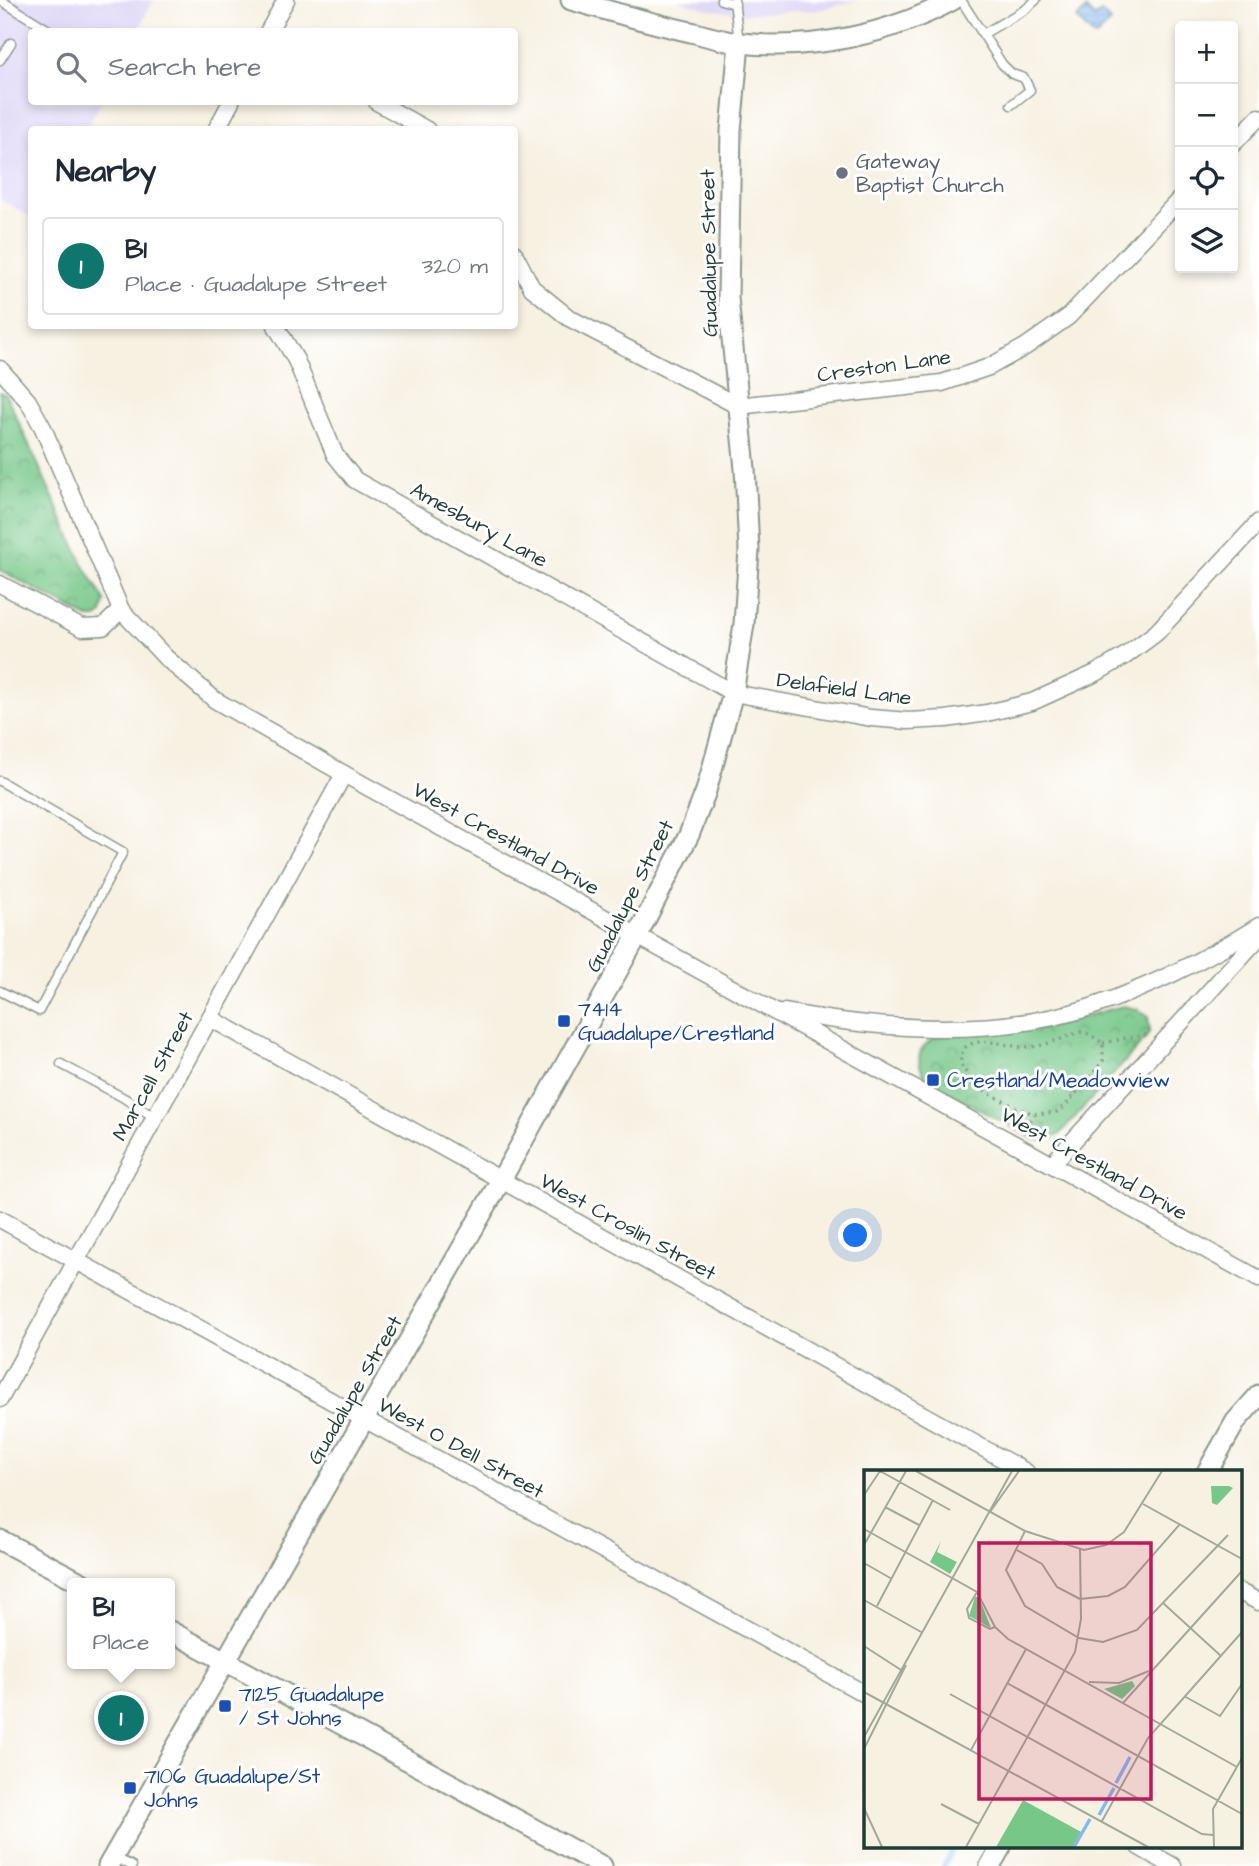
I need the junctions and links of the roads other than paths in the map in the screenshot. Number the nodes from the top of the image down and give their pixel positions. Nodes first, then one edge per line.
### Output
1 (0, 0) edge
2 (286, 0) edge
3 (721, 0) edge
4 (953, 0) edge
5 (961, 0) edge
6 (1036, 0) edge
7 (583, 2) edge
8 (734, 2) edge
9 (46, 28) edge
10 (270, 28) edge
11 (983, 34) junction
12 (11, 43) dead end
13 (739, 43) junction
14 (0, 60) edge
15 (229, 105) edge
16 (382, 105) edge
17 (1011, 105) dead end
18 (1259, 117) edge
19 (218, 126) edge
20 (420, 126) edge
21 (1238, 139) edge
22 (1175, 204) edge
23 (518, 260) edge
24 (278, 329) edge
25 (0, 369) edge
26 (738, 406) junction
27 (1259, 522) edge
28 (0, 584) edge
29 (121, 610) junction
30 (733, 693) junction
31 (344, 774) junction
32 (0, 781) edge
33 (1259, 926) edge
34 (637, 936) junction
35 (1259, 937) edge
36 (0, 991) edge
37 (769, 1009) junction
38 (209, 1018) junction
39 (61, 1064) dead end
40 (154, 1117) junction
41 (1052, 1164) junction
42 (501, 1180) junction
43 (0, 1219) edge
44 (76, 1260) junction
45 (1259, 1279) edge
46 (1259, 1395) edge
47 (0, 1399) edge
48 (364, 1419) junction
49 (1022, 1470) edge
50 (1208, 1470) edge
51 (0, 1540) edge
52 (72, 1578) edge
53 (1242, 1593) edge
54 (1259, 1602) edge
55 (175, 1634) edge
56 (225, 1661) junction
57 (864, 1693) edge
58 (1000, 1848) edge
59 (1141, 1848) edge
60 (111, 1861) edge
61 (132, 1866) edge
62 (602, 1866) edge
63 (990, 1866) edge
64 (1173, 1866) edge

1 - 9 lane
2 - 10 street
3 - 8 lane
4 - 13 street
5 - 11 lane
6 - 11 lane
7 - 13 street
8 - 13 lane
11 - 17 lane
12 - 14 lane
13 - 26 street, Guadalupe Street
15 - 19 street
16 - 20 street
18 - 21 street
22 - 26 street, Creston Lane
23 - 26 street
24 - 30 street, Amesbury Lane
25 - 29 street, West Crestland Drive
26 - 30 street, Guadalupe Street
27 - 30 street, Delafield Lane
28 - 29 street
29 - 31 street, West Crestland Drive
30 - 34 street, Guadalupe Street
31 - 34 street, West Crestland Drive
31 - 38 street, Marcell Street
32 - 36 lane
33 - 37 street
34 - 37 street, West Crestland Drive
34 - 42 street, Guadalupe Street
35 - 41 street
37 - 41 street, West Crestland Drive
38 - 40 street, Marcell Street
38 - 42 street, West Croslin Street
39 - 40 lane
40 - 44 street, Marcell Street
41 - 45 street, West Crestland Drive
42 - 48 street, Guadalupe Street
42 - 49 street, West Croslin Street
43 - 44 street, West O Dell Street
44 - 47 street, Marcell Street
44 - 48 street, West O Dell Street
46 - 50 street
48 - 56 street, Guadalupe Street
48 - 57 street, West O Dell Street
51 - 52 street
53 - 54 street
55 - 56 street
56 - 60 street, Guadalupe Street
56 - 62 street
58 - 63 street
59 - 64 street
60 - 61 lane

